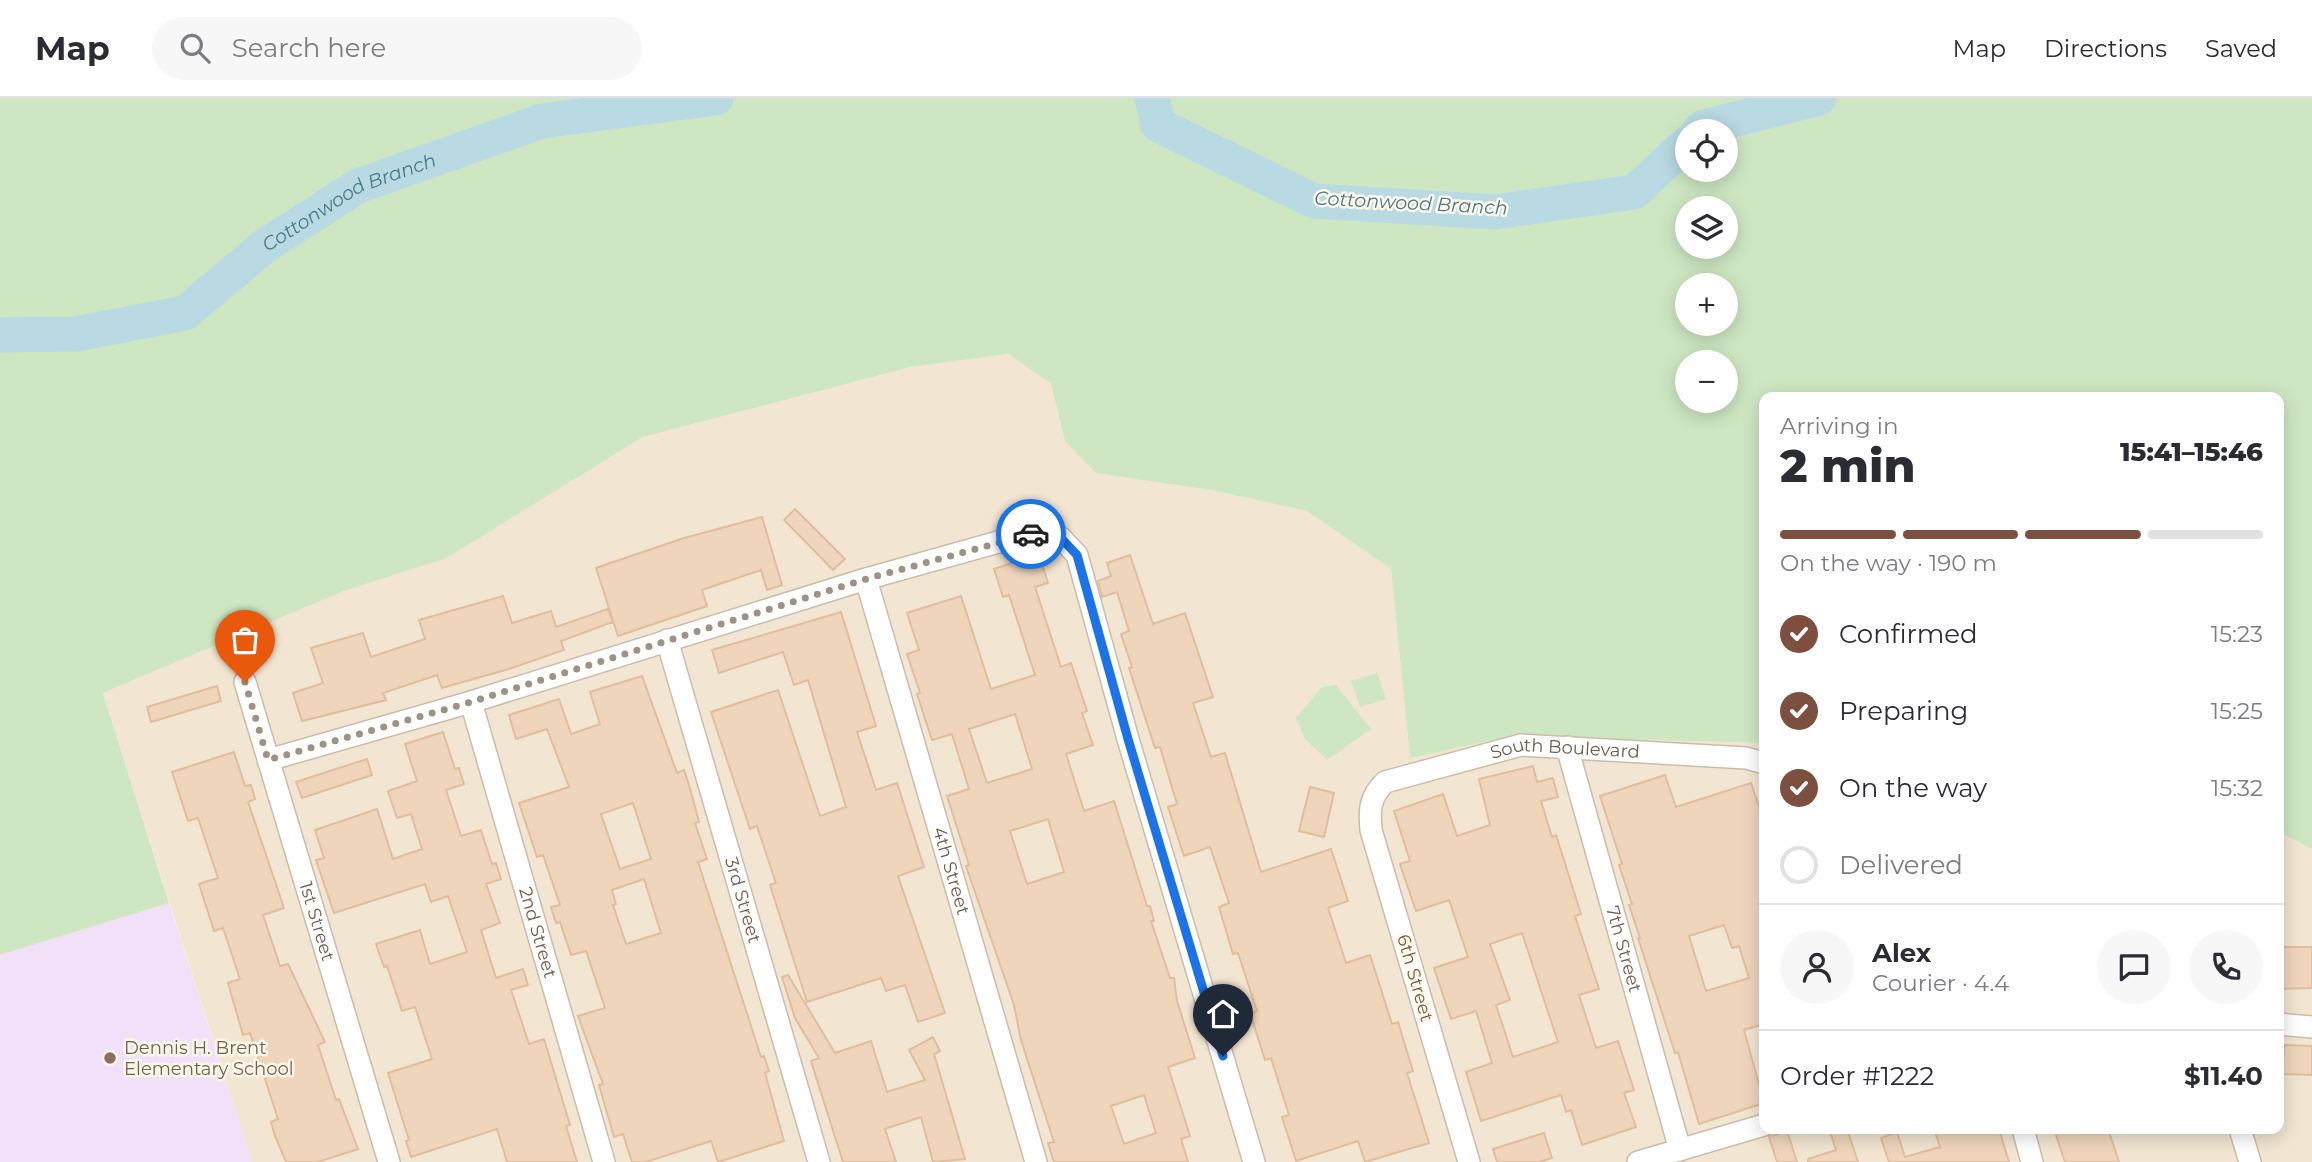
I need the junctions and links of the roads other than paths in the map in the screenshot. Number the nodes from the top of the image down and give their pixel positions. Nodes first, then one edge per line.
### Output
1 (866, 579) junction
2 (667, 640) junction
3 (245, 682) dead end
4 (471, 702) junction
5 (1567, 747) junction
6 (268, 760) junction
7 (1759, 762) edge
8 (1374, 793) joint
9 (2284, 1025) edge
10 (2312, 1027) edge
11 (1759, 1126) edge
12 (2024, 1134) edge
13 (2242, 1134) edge
14 (1680, 1150) junction
15 (389, 1162) edge
16 (604, 1162) edge
17 (819, 1162) edge
18 (1036, 1162) edge
19 (1254, 1162) edge
20 (1469, 1162) edge
21 (1638, 1162) edge
22 (2032, 1162) edge
23 (2250, 1162) edge

1 - 2 street
1 - 18 street, 4th Street
1 - 19 street
2 - 4 street
2 - 17 street, 3rd Street
3 - 6 street, 1st Street
4 - 6 street
4 - 16 street, 2nd Street
5 - 7 street, South Boulevard
5 - 8 street, South Boulevard
5 - 14 street, 7th Street
6 - 15 street, 1st Street
8 - 20 street, 6th Street
9 - 10 street
11 - 14 street
12 - 22 street
13 - 23 street
14 - 21 street

